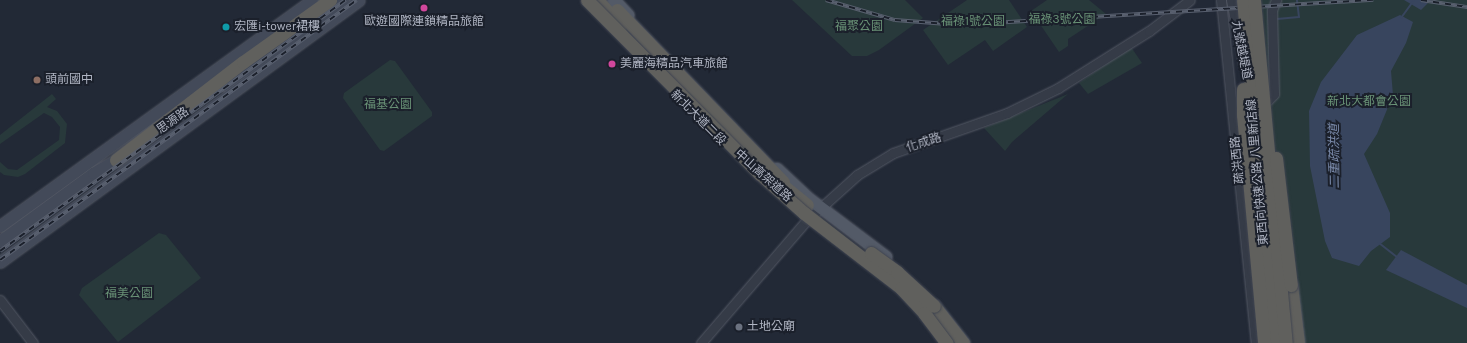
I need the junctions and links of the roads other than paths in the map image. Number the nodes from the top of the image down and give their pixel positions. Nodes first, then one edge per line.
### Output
1 (312, 0) edge
2 (330, 0) edge
3 (343, 0) edge
4 (359, 0) edge
5 (583, 0) edge
6 (587, 0) edge
7 (597, 0) edge
8 (608, 0) edge
9 (614, 0) edge
10 (1190, 0) edge
11 (1221, 0) edge
12 (1231, 0) edge
13 (1243, 0) edge
14 (1254, 0) edge
15 (1260, 0) edge
16 (1276, 0) edge
17 (1245, 21) junction
18 (235, 57) junction
19 (116, 160) junction
20 (93, 173) junction
21 (74, 187) junction
22 (97, 192) junction
23 (813, 206) junction
24 (806, 221) junction
25 (0, 226) edge
26 (0, 241) edge
27 (859, 258) junction
28 (0, 262) edge
29 (1291, 285) junction
30 (0, 300) edge
31 (1255, 319) junction
32 (33, 343) edge
33 (701, 343) edge
34 (942, 343) edge
35 (947, 343) edge
36 (954, 343) edge
37 (962, 343) edge
38 (968, 343) edge
39 (1256, 343) edge
40 (1259, 343) edge
41 (1264, 343) edge
42 (1275, 343) edge
43 (1286, 343) edge
44 (1291, 343) edge
45 (1298, 343) edge

1 - 18 main road, 思源路
2 - 19 highway
3 - 19 main road, 思源路
4 - 22 main road, 思源路
5 - 24 main road, 新北大道二段
6 - 35 highway, 中山高架道路, bridge
7 - 23 highway
8 - 23 highway, 中山高架道路
9 - 23 main road, 新北大道二段
10 - 23 street, 化成路
11 - 31 street, 疏洪西路
12 - 16 street, 九號越堤道
13 - 17 highway, 東西向快速公路 八里新店線, bridge
14 - 43 highway, 東西向快速公路 八里新店線, bridge
15 - 29 highway, bridge
17 - 41 highway, bridge
17 - 42 highway, 東西向快速公路 八里新店線, bridge
18 - 20 main road, 思源路
18 - 25 main road, 思源路
19 - 20 main road, 思源路
20 - 21 main road, 思源路
21 - 22 main road
21 - 26 main road, 思源路
22 - 28 main road, 思源路
23 - 24 street, 化成路
23 - 37 highway, 中山高架道路, bridge
23 - 38 main road, 新北大道二段
24 - 27 main road, 新北大道二段
24 - 33 street, 化成路
27 - 34 main road, 新北大道二段
27 - 36 highway
29 - 44 highway
29 - 45 highway
30 - 32 street
31 - 39 street, 疏洪西路
31 - 40 street, 疏洪西路

